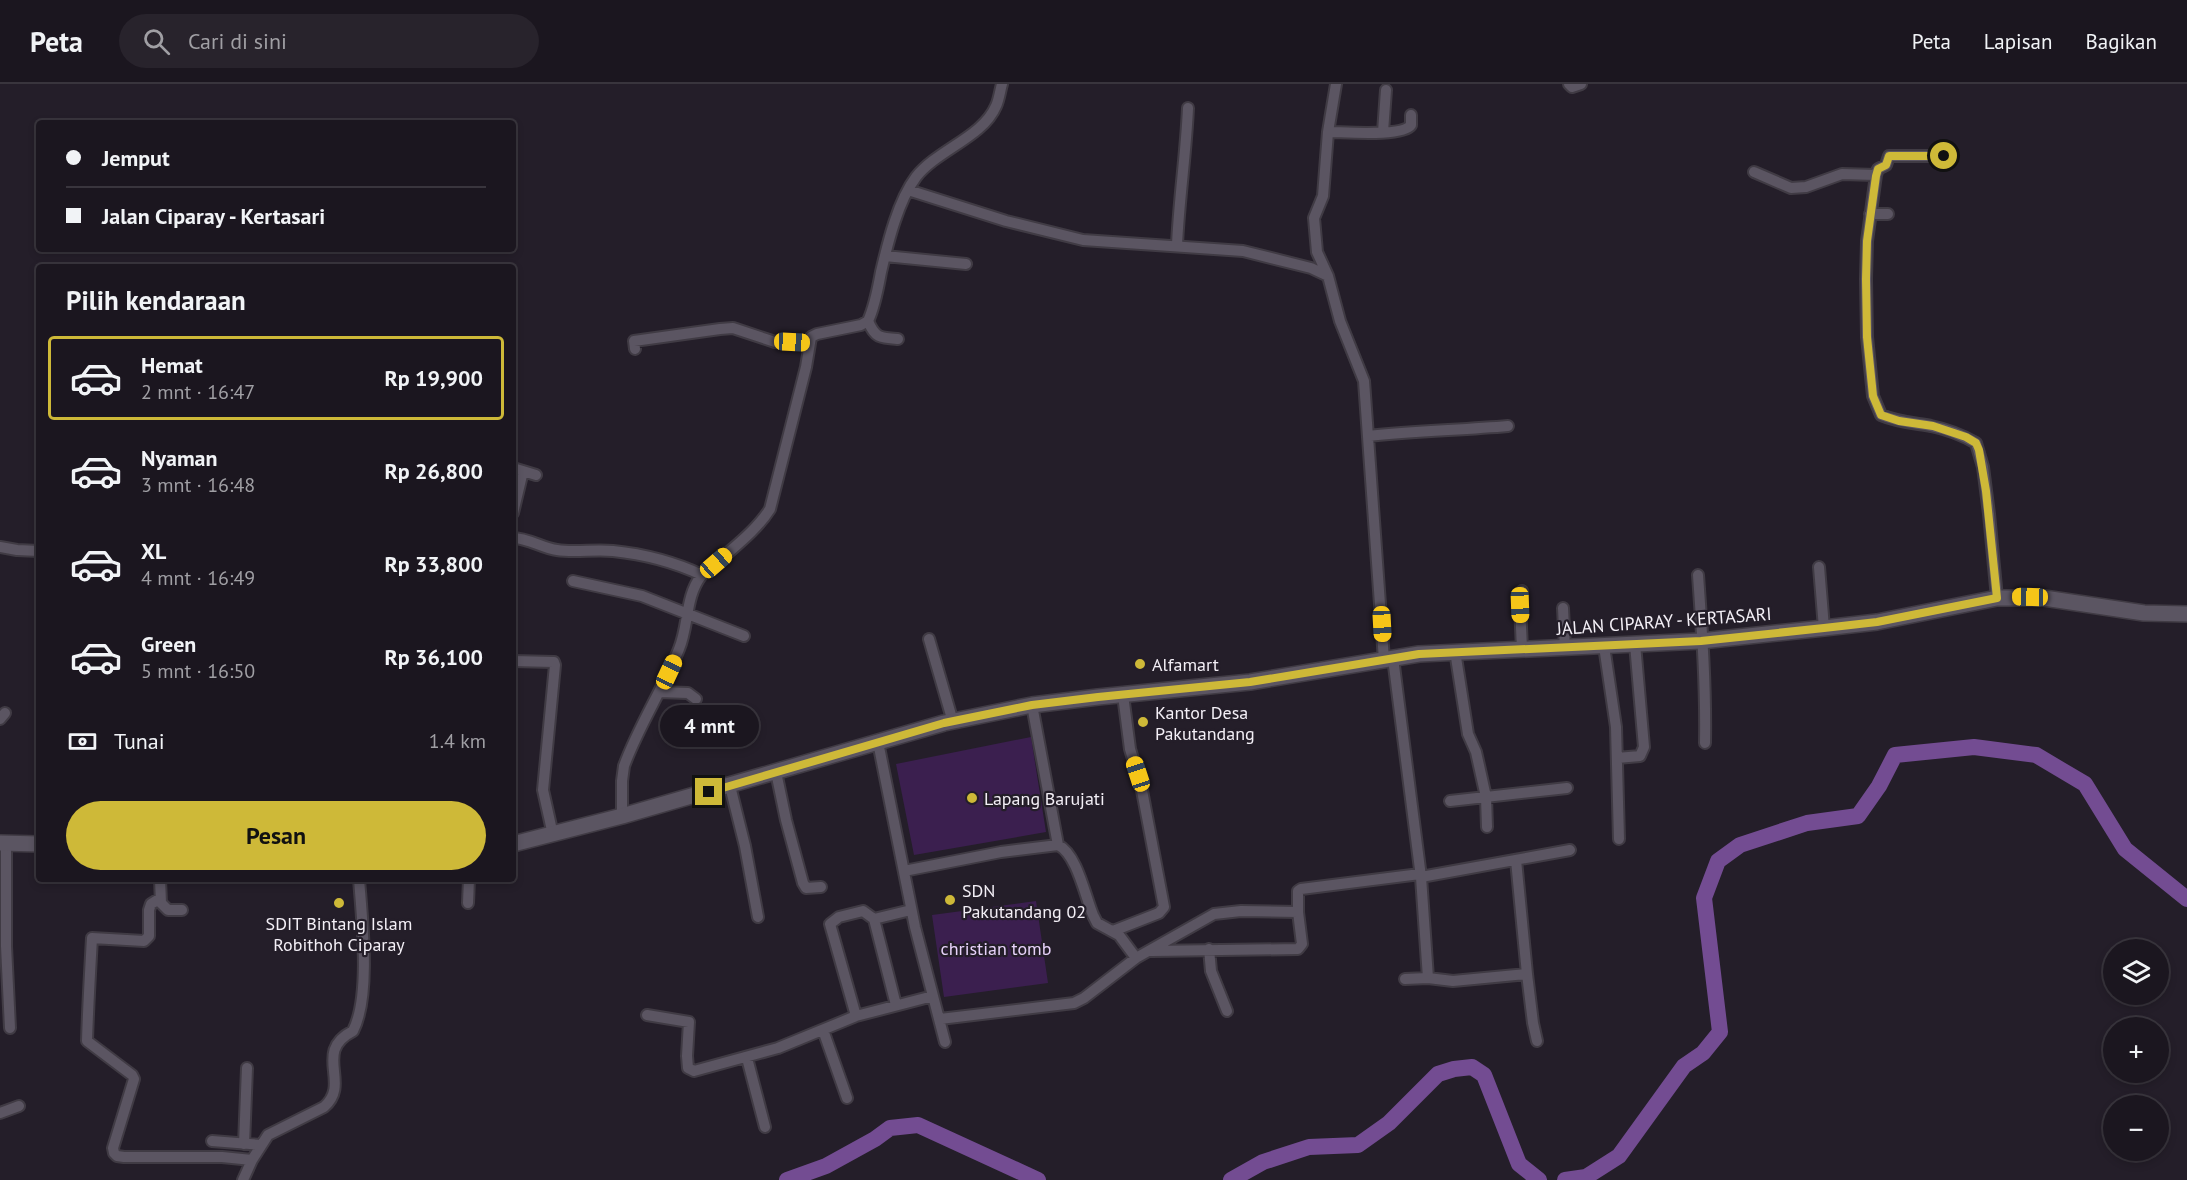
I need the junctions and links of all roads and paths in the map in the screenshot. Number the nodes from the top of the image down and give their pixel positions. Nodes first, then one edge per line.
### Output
1 (1002, 84) edge
2 (1336, 84) edge
3 (1569, 84) edge
4 (1581, 84) edge
5 (1386, 90) dead end
6 (1188, 108) dead end
7 (1411, 115) dead end
8 (1328, 132) junction
9 (1383, 132) junction
10 (1944, 156) dead end
11 (1754, 172) dead end
12 (1876, 176) junction
13 (908, 190) junction
14 (1870, 214) junction
15 (1888, 214) dead end
16 (1177, 245) junction
17 (885, 256) junction
18 (966, 264) dead end
19 (1328, 276) junction
20 (868, 321) junction
21 (898, 339) dead end
22 (808, 343) junction
23 (635, 349) dead end
24 (1508, 426) dead end
25 (1368, 436) junction
26 (518, 470) edge
27 (536, 475) dead end
28 (516, 487) edge
29 (516, 538) edge
30 (0, 547) edge
31 (36, 551) edge
32 (1819, 567) dead end
33 (702, 575) junction
34 (1698, 575) dead end
35 (573, 581) dead end
36 (1522, 591) dead end
37 (1997, 598) junction
38 (1563, 608) dead end
39 (688, 613) junction
40 (2187, 614) edge
41 (1824, 628) junction
42 (744, 636) dead end
43 (929, 639) dead end
44 (1701, 641) junction
45 (1635, 644) junction
46 (1604, 646) junction
47 (1565, 648) junction
48 (1522, 649) junction
49 (1455, 651) junction
50 (1388, 659) junction
51 (516, 661) edge
52 (659, 692) junction
53 (1123, 695) junction
54 (696, 699) dead end
55 (1032, 705) junction
56 (953, 722) junction
57 (878, 742) junction
58 (1705, 743) dead end
59 (1617, 758) junction
60 (776, 772) junction
61 (730, 786) junction
62 (1567, 788) dead end
63 (1486, 796) junction
64 (1450, 801) dead end
65 (622, 816) junction
66 (1487, 827) dead end
67 (553, 835) junction
68 (1620, 839) dead end
69 (3, 843) edge
70 (516, 843) edge
71 (36, 844) edge
72 (1058, 845) junction
73 (1569, 850) dead end
74 (1516, 860) junction
75 (904, 871) junction
76 (1421, 876) junction
77 (160, 882) edge
78 (359, 882) edge
79 (469, 882) edge
80 (820, 887) dead end
81 (159, 899) junction
82 (468, 903) dead end
83 (182, 910) dead end
84 (911, 910) junction
85 (1298, 912) junction
86 (758, 917) dead end
87 (874, 918) junction
88 (1113, 931) junction
89 (1209, 950) junction
90 (1149, 951) junction
91 (1136, 958) junction
92 (1527, 974) junction
93 (1428, 978) junction
94 (1405, 979) dead end
95 (933, 996) junction
96 (896, 1005) junction
97 (1227, 1011) dead end
98 (647, 1015) dead end
99 (856, 1016) junction
100 (940, 1019) junction
101 (10, 1028) dead end
102 (823, 1030) junction
103 (1538, 1041) dead end
104 (945, 1042) dead end
105 (747, 1058) junction
106 (247, 1068) dead end
107 (847, 1098) dead end
108 (19, 1106) dead end
109 (0, 1113) edge
110 (765, 1126) dead end
111 (212, 1141) dead end
112 (244, 1144) junction
113 (261, 1145) junction
114 (252, 1160) junction
115 (243, 1180) edge

1 - 13 street
2 - 8 street
3 - 4 street
5 - 9 street
6 - 16 street
7 - 9 street
8 - 9 street
8 - 19 street
10 - 12 street
11 - 12 street
12 - 14 street
13 - 16 street
13 - 17 street
14 - 15 street
14 - 37 street
16 - 19 street
17 - 18 street
17 - 20 street
19 - 25 street
20 - 21 street
20 - 22 street
22 - 23 street
22 - 33 street
24 - 25 street
25 - 50 street
26 - 27 street
26 - 28 street
29 - 33 street
30 - 31 street
32 - 41 street
33 - 39 street
34 - 44 street
35 - 39 street
36 - 48 street
37 - 40 main road, JALAN CIPARAY - KERTASARI
37 - 41 main road, JALAN CIPARAY - KERTASARI
38 - 47 street
39 - 42 street
39 - 52 street
41 - 44 main road, JALAN CIPARAY - KERTASARI
43 - 56 street
44 - 45 main road, JALAN CIPARAY - KERTASARI
44 - 58 street
45 - 46 main road, JALAN CIPARAY - KERTASARI
45 - 59 street
46 - 47 main road, JALAN CIPARAY - KERTASARI
46 - 59 street
47 - 48 main road, JALAN CIPARAY - KERTASARI
48 - 49 main road, JALAN CIPARAY - KERTASARI
49 - 50 main road, JALAN CIPARAY - KERTASARI
49 - 63 street
50 - 53 main road, JALAN CIPARAY - KERTASARI
50 - 76 street
51 - 67 street
52 - 54 street
52 - 65 street
53 - 55 main road, JALAN CIPARAY - KERTASARI
53 - 88 street
55 - 56 main road, JALAN CIPARAY - KERTASARI
55 - 72 street
56 - 57 main road, JALAN CIPARAY - KERTASARI
57 - 60 main road, JALAN CIPARAY - KERTASARI
57 - 75 street
59 - 68 street
60 - 61 main road, JALAN CIPARAY - KERTASARI
60 - 80 street
61 - 65 main road, JALAN CIPARAY - KERTASARI
61 - 86 street
62 - 63 street
63 - 64 street
63 - 66 street
65 - 67 main road, JALAN CIPARAY - KERTASARI
67 - 70 main road, JALAN CIPARAY - KERTASARI
69 - 71 main road
69 - 101 street
72 - 75 street
72 - 88 street
73 - 74 street
74 - 76 street
74 - 92 street
75 - 84 street
76 - 85 street
76 - 93 street
77 - 81 street
78 - 113 street
79 - 82 street
81 - 83 street
81 - 114 street
84 - 87 street
84 - 95 street
85 - 89 street
85 - 90 street
87 - 96 street
87 - 99 street
88 - 91 street
89 - 90 street
89 - 97 street
90 - 91 street
91 - 100 street
92 - 93 street
92 - 103 street
93 - 94 street
95 - 96 street
95 - 100 street
96 - 99 street
98 - 105 street
99 - 102 street
100 - 104 street
102 - 105 street
102 - 107 street
105 - 110 street
106 - 112 street
108 - 109 street
111 - 112 street
112 - 113 street
113 - 114 street
114 - 115 street

